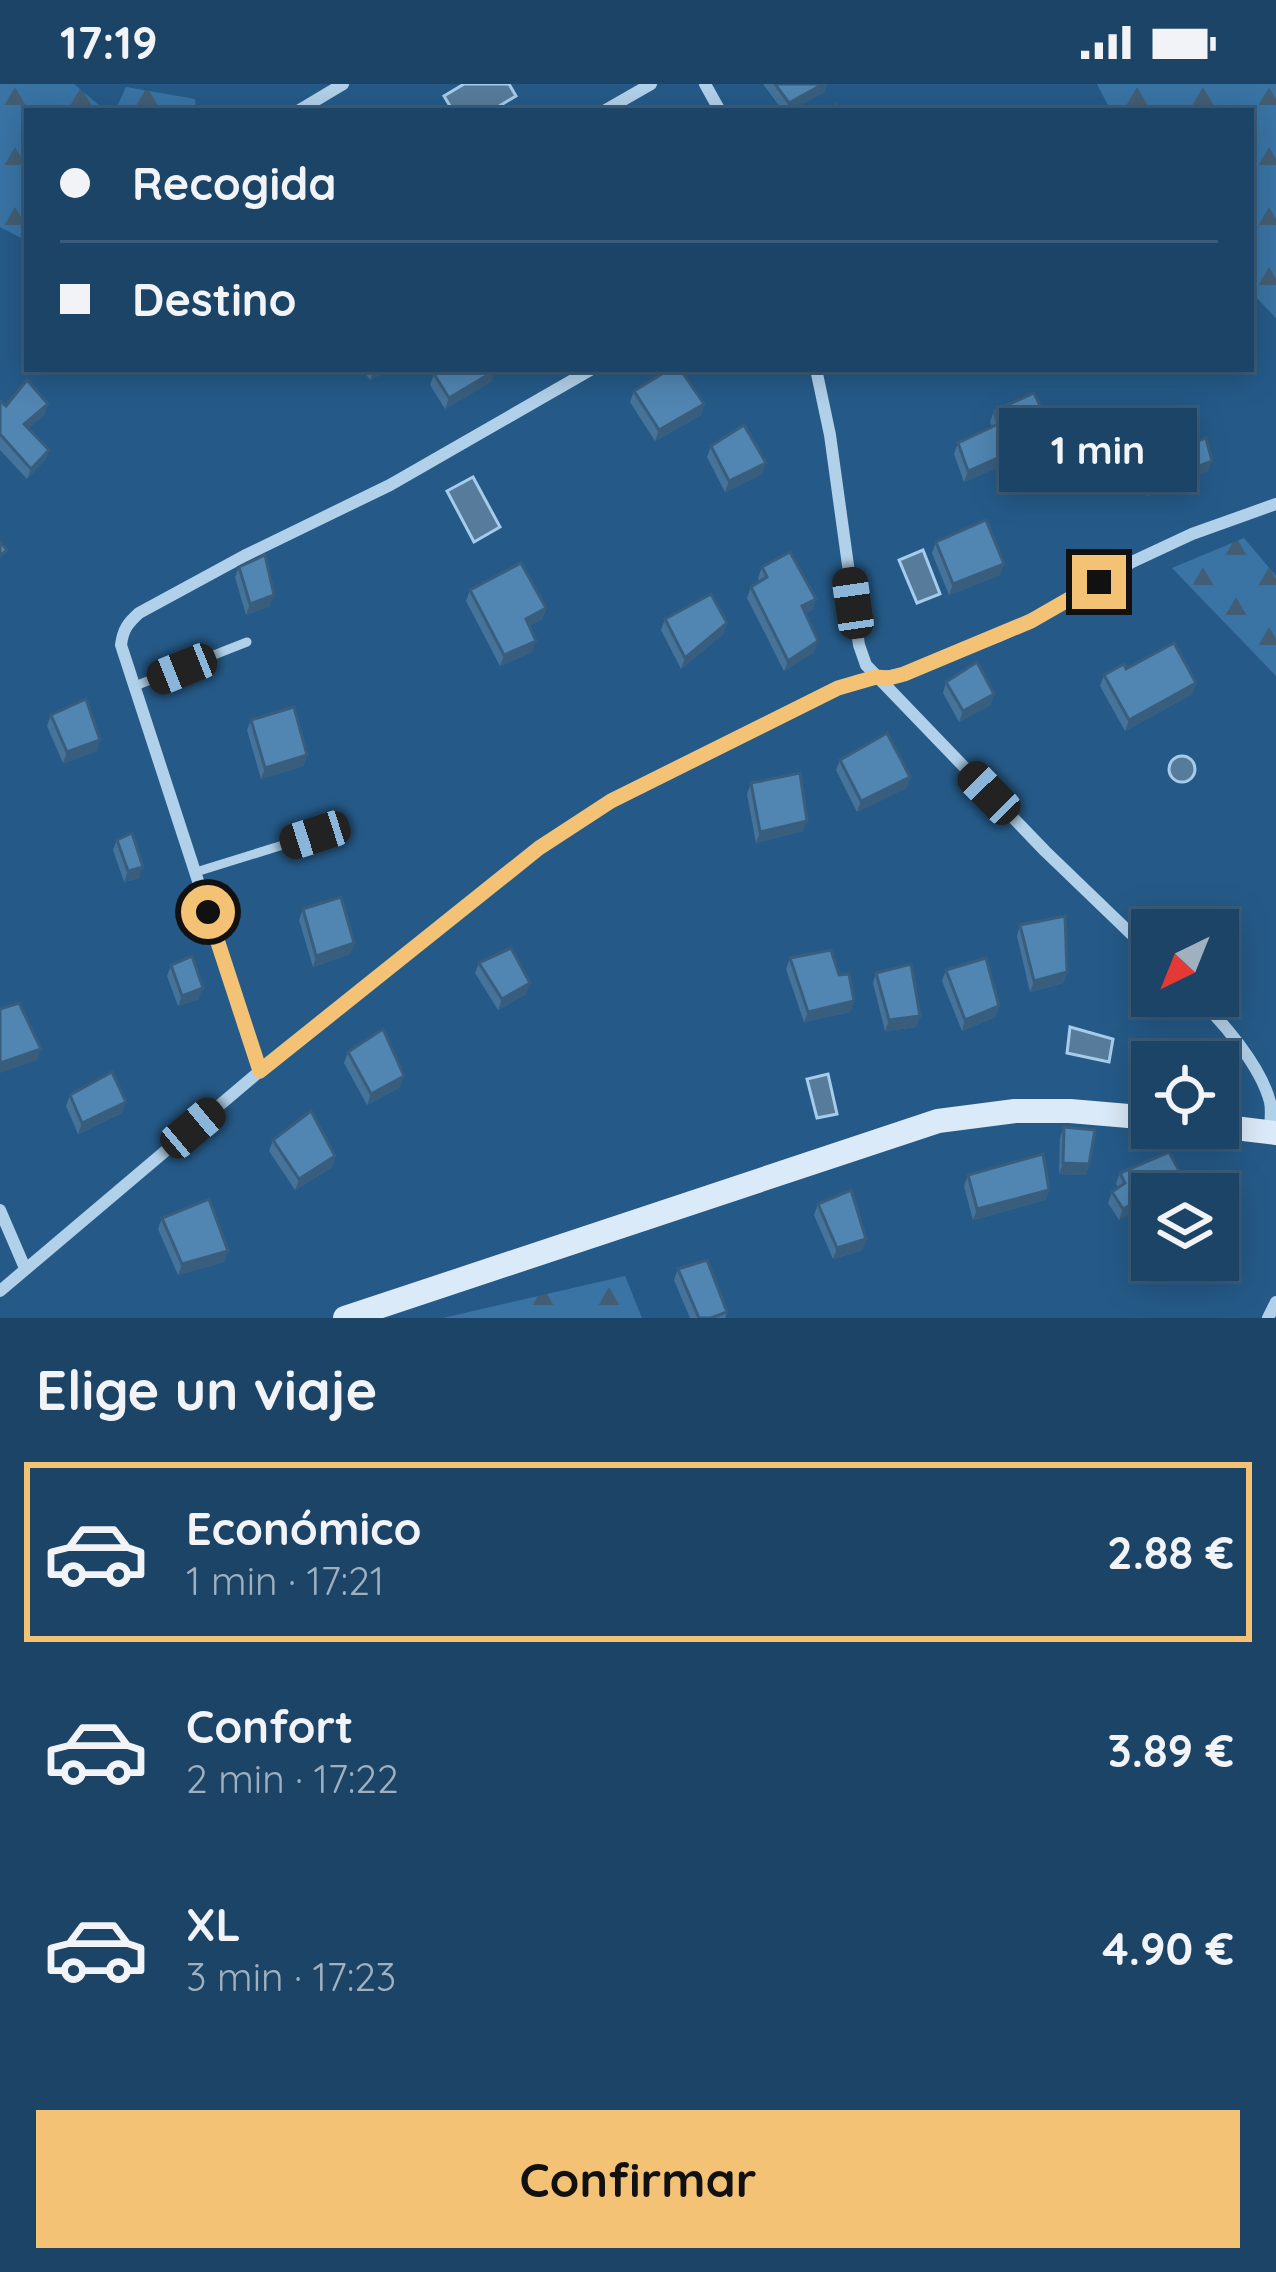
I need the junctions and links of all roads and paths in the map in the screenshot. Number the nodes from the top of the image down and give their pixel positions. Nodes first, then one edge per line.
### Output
1 (343, 84) edge
2 (651, 84) edge
3 (303, 108) edge
4 (609, 108) edge
5 (587, 372) edge
6 (817, 372) edge
7 (1276, 504) edge
8 (247, 642) dead end
9 (876, 677) junction
10 (135, 686) junction
11 (315, 835) dead end
12 (196, 872) junction
13 (1131, 934) edge
14 (1217, 1017) edge
15 (260, 1071) junction
16 (1131, 1116) edge
17 (1239, 1129) edge
18 (1273, 1133) edge
19 (0, 1210) edge
20 (25, 1268) junction
21 (0, 1291) edge
22 (1276, 1302) edge
23 (345, 1318) edge
24 (1268, 1318) edge

1 - 3 street
2 - 4 street
5 - 10 street
6 - 9 street
7 - 9 street
8 - 10 lane
9 - 13 street
9 - 15 street
10 - 12 street
11 - 12 lane
12 - 15 street
14 - 18 street
15 - 20 street
16 - 23 street
17 - 18 street
19 - 20 street
20 - 21 street
22 - 24 street

